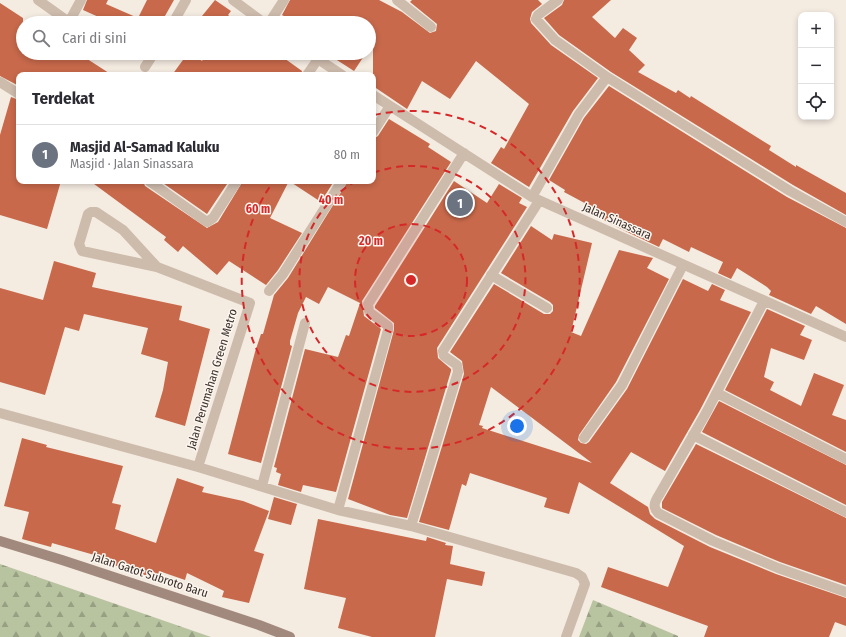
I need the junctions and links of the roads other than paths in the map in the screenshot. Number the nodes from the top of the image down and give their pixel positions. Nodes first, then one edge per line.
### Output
1 (38, 0) edge
2 (81, 0) edge
3 (186, 0) edge
4 (233, 0) edge
5 (284, 0) edge
6 (397, 0) edge
7 (558, 0) edge
8 (61, 16) edge
9 (72, 16) edge
10 (177, 16) edge
11 (255, 16) edge
12 (274, 16) edge
13 (431, 27) dead end
14 (150, 60) edge
15 (317, 60) edge
16 (320, 60) edge
17 (145, 67) dead end
18 (309, 72) edge
19 (338, 72) edge
20 (606, 77) junction
21 (0, 82) edge
22 (16, 92) edge
23 (376, 97) edge
24 (390, 106) junction
25 (376, 127) edge
26 (464, 153) junction
27 (153, 184) edge
28 (235, 184) edge
29 (340, 184) edge
30 (535, 199) junction
31 (846, 222) edge
32 (683, 265) junction
33 (156, 267) junction
34 (492, 275) junction
35 (269, 291) dead end
36 (764, 301) junction
37 (547, 308) dead end
38 (305, 323) dead end
39 (846, 337) edge
40 (717, 392) junction
41 (0, 413) edge
42 (693, 435) junction
43 (584, 438) dead end
44 (846, 459) edge
45 (198, 467) junction
46 (262, 486) junction
47 (338, 510) junction
48 (846, 512) edge
49 (411, 526) junction
50 (0, 541) edge
51 (846, 592) edge
52 (290, 637) edge
53 (566, 637) edge

1 - 8 street
2 - 9 street
3 - 10 street
4 - 11 street
5 - 12 street
6 - 13 street
7 - 20 street
14 - 17 street
15 - 18 street
16 - 19 street
20 - 30 street
20 - 31 street
21 - 22 street
23 - 24 street, Jalan Sinassara
24 - 25 street
24 - 26 street, Jalan Sinassara
26 - 30 street, Jalan Sinassara
26 - 47 street
27 - 28 street
29 - 35 street
30 - 32 street, Jalan Sinassara
30 - 34 street
32 - 36 street, Jalan Sinassara
32 - 43 street
33 - 33 street, Jalan Perumahan Green Metro
33 - 45 street, Jalan Perumahan Green Metro
34 - 37 street
34 - 49 street
36 - 39 street, Jalan Sinassara
36 - 40 street
38 - 46 street
40 - 42 street
40 - 44 street
41 - 45 street
42 - 48 street
42 - 51 street
45 - 46 street
46 - 47 street
47 - 49 street
49 - 53 street
50 - 52 street, Jalan Gatot Subroto Baru

